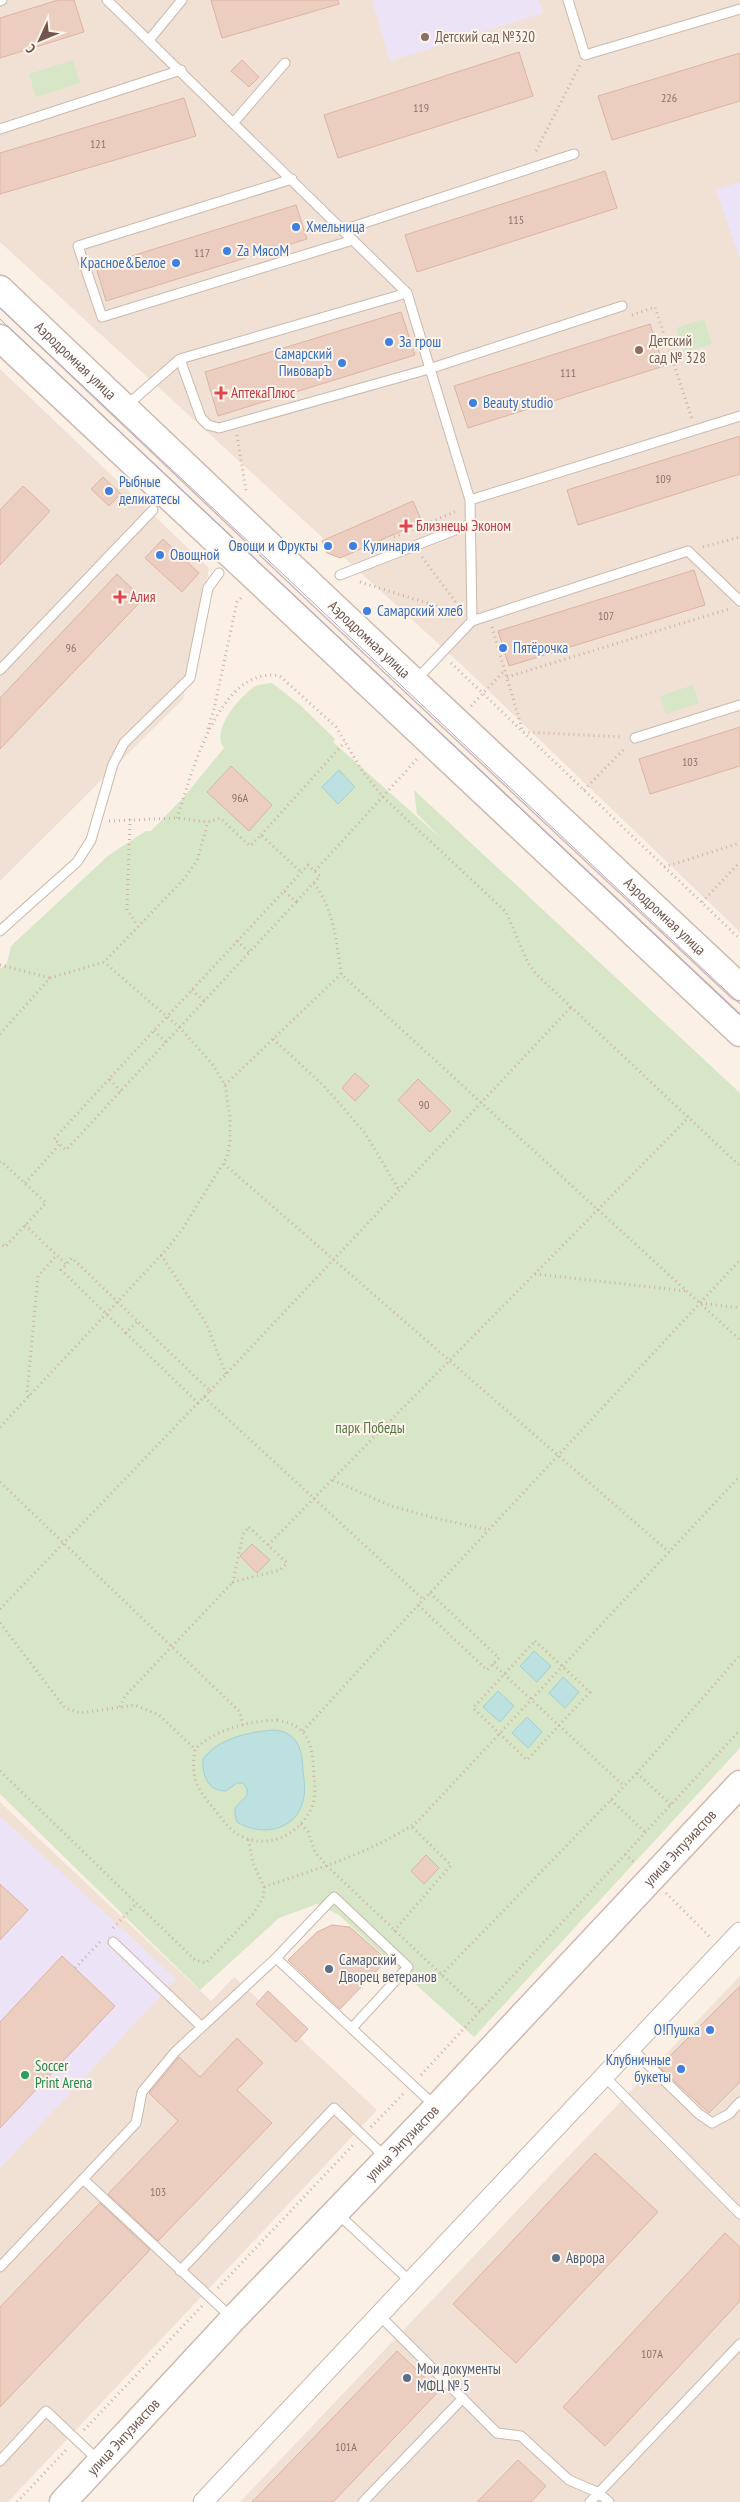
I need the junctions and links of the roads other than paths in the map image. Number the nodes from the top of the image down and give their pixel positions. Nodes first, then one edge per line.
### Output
1 (107, 0) edge
2 (182, 0) edge
3 (568, 0) edge
4 (740, 9) edge
5 (149, 40) junction
6 (285, 63) dead end
7 (181, 70) junction
8 (234, 122) junction
9 (0, 129) edge
10 (574, 154) dead end
11 (292, 179) junction
12 (343, 230) junction
13 (353, 240) junction
14 (0, 289) edge
15 (407, 293) junction
16 (622, 306) dead end
17 (0, 338) edge
18 (180, 359) junction
19 (429, 369) junction
20 (125, 407) junction
21 (740, 416) edge
22 (470, 500) junction
23 (157, 506) junction
24 (468, 525) junction
25 (219, 573) dead end
26 (340, 576) road end
27 (740, 601) edge
28 (472, 621) junction
29 (0, 670) edge
30 (414, 682) junction
31 (740, 705) edge
32 (635, 738) road end
33 (0, 930) edge
34 (740, 987) edge
35 (740, 1034) edge
36 (740, 1784) edge
37 (740, 1932) edge
38 (113, 1942) dead end
39 (276, 1958) junction
40 (202, 2027) junction
41 (352, 2028) junction
42 (631, 2048) junction
43 (604, 2076) junction
44 (740, 2102) edge
45 (437, 2107) junction
46 (387, 2159) junction
47 (83, 2179) junction
48 (336, 2212) junction
49 (740, 2214) edge
50 (0, 2267) edge
51 (180, 2271) junction
52 (411, 2282) junction
53 (379, 2316) junction
54 (233, 2319) junction
55 (740, 2344) edge
56 (463, 2398) junction
57 (0, 2461) edge
58 (100, 2462) junction
59 (599, 2492) junction
60 (63, 2502) edge
61 (203, 2502) edge
62 (363, 2502) edge
63 (590, 2502) edge
64 (609, 2502) edge

1 - 5 lane
2 - 5 lane
3 - 4 lane
5 - 7 lane
6 - 8 lane
7 - 8 lane
7 - 9 lane
8 - 11 lane
10 - 12 lane
11 - 12 lane
11 - 13 lane
12 - 13 lane
13 - 15 lane
14 - 20 main road, Аэродромная улица
15 - 18 lane
15 - 19 lane
16 - 19 lane
17 - 23 main road
18 - 19 lane
18 - 20 lane
19 - 22 lane
20 - 30 main road, Аэродромная улица
21 - 22 lane
22 - 24 lane
23 - 29 lane
23 - 35 main road
24 - 26 lane
24 - 28 lane
25 - 33 lane
27 - 28 lane
28 - 30 lane
30 - 34 main road, Аэродромная улица
31 - 32 lane
36 - 45 main road, улица Энтузиастов
37 - 42 street
38 - 40 lane
39 - 40 lane
39 - 41 lane
39 - 41 lane
40 - 47 lane
41 - 45 lane
42 - 43 street
42 - 44 lane
43 - 49 lane
43 - 52 street
45 - 46 main road, улица Энтузиастов
46 - 48 main road, улица Энтузиастов
46 - 51 lane
47 - 50 lane
47 - 51 lane
48 - 52 lane
48 - 54 main road, улица Энтузиастов
51 - 54 lane
52 - 53 street
53 - 56 lane
53 - 61 street
54 - 58 main road, улица Энтузиастов
55 - 59 lane
56 - 59 lane
56 - 62 lane
57 - 58 lane
58 - 60 main road, улица Энтузиастов
59 - 63 lane
59 - 64 lane

